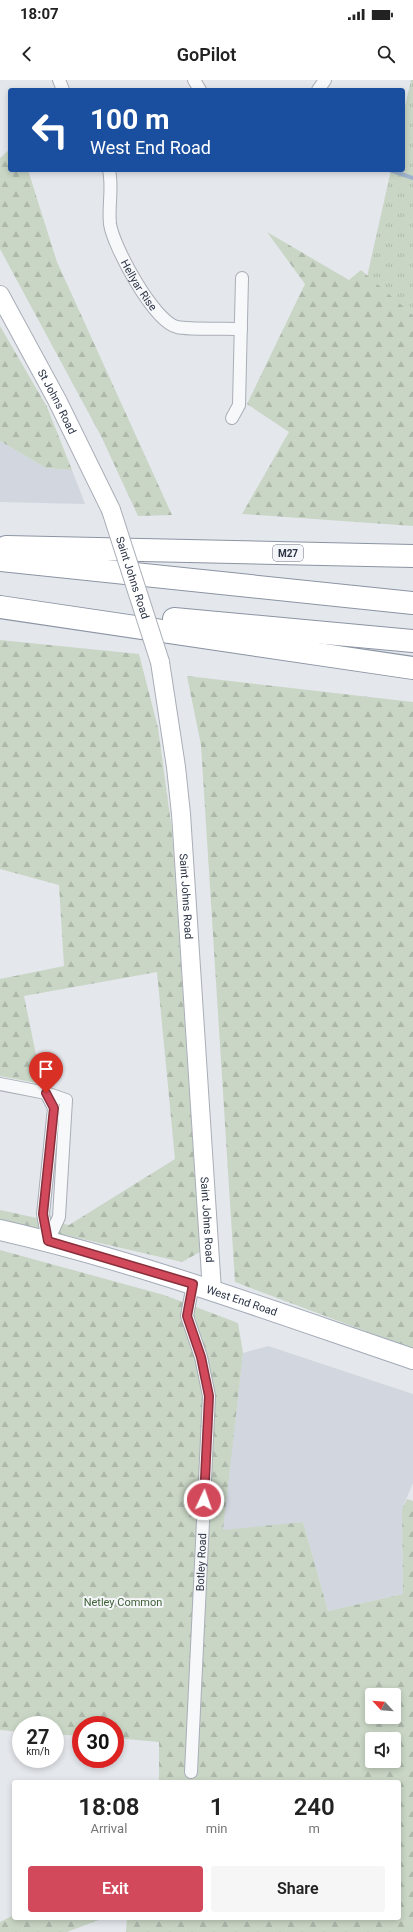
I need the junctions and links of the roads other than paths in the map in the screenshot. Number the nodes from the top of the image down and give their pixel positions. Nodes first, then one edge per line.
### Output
1 (109, 172) edge
2 (242, 278) dead end
3 (0, 295) edge
4 (240, 328) junction
5 (232, 418) dead end
6 (111, 510) joint
7 (0, 547) edge
8 (413, 556) edge
9 (0, 560) edge
10 (0, 602) edge
11 (413, 602) edge
12 (0, 607) edge
13 (413, 641) edge
14 (413, 668) edge
15 (0, 1084) edge
16 (0, 1230) edge
17 (48, 1241) junction
18 (193, 1284) junction
19 (212, 1291) junction
20 (413, 1359) edge
21 (190, 1772) dead end

1 - 4 street, Hellyar Rise
2 - 4 street
3 - 6 main road, St Johns Road
4 - 5 street
6 - 19 main road, Saint Johns Road, bridge
7 - 8 highway, M27
9 - 11 highway
10 - 13 highway
12 - 14 highway
15 - 17 street
16 - 17 main road, West End Road
17 - 18 main road, West End Road
18 - 19 main road, West End Road
18 - 21 street, Botley Road
19 - 20 main road, West End Road

